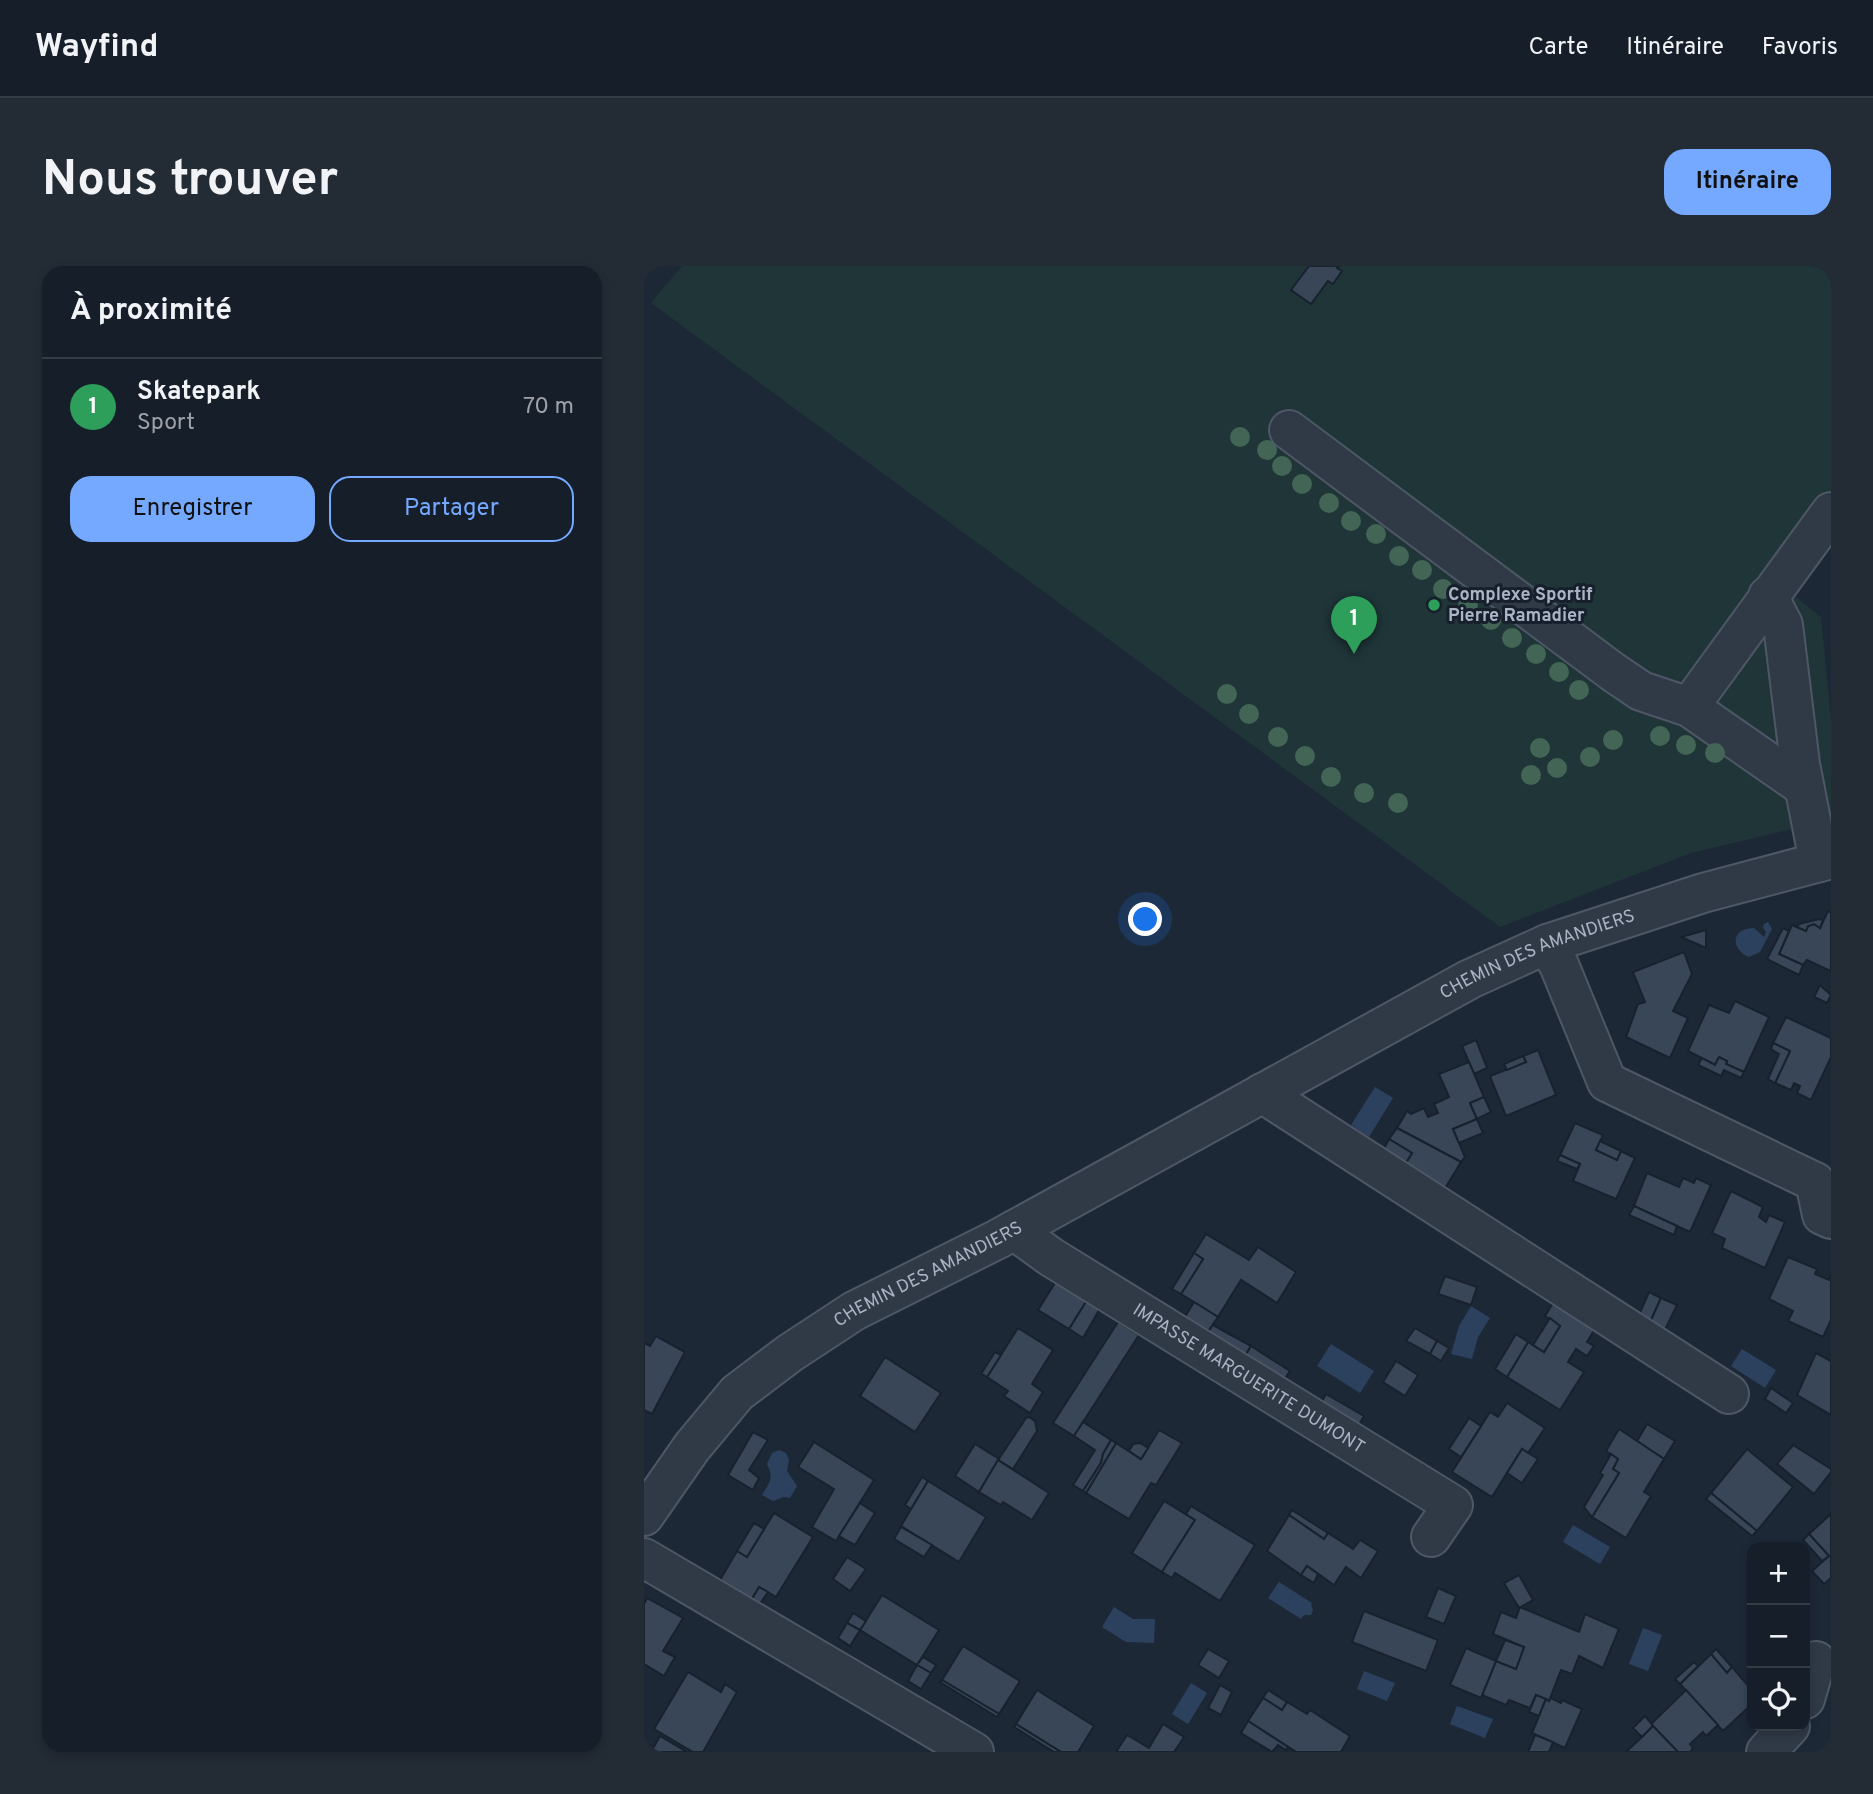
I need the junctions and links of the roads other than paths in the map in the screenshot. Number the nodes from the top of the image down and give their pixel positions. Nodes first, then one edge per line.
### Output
1 (1289, 430) dead end
2 (1831, 512) edge
3 (1769, 596) junction
4 (1689, 708) junction
5 (1804, 788) junction
6 (1825, 861) edge
7 (1547, 944) junction
8 (1262, 1093) junction
9 (1823, 1178) edge
10 (1831, 1219) edge
11 (1014, 1230) junction
12 (1729, 1394) dead end
13 (644, 1516) edge
14 (1432, 1537) dead end
15 (644, 1558) edge
16 (1816, 1661) dead end
17 (1810, 1682) edge
18 (1785, 1731) edge
19 (974, 1752) edge
20 (1766, 1752) edge

1 - 4 street
2 - 3 street
3 - 4 street
3 - 5 street
4 - 5 street
5 - 6 street
6 - 7 street, CHEMIN DES AMANDIERS
7 - 8 street, CHEMIN DES AMANDIERS
7 - 9 street
8 - 11 street, CHEMIN DES AMANDIERS
8 - 12 street
9 - 10 street
11 - 13 street, CHEMIN DES AMANDIERS
11 - 14 street, IMPASSE MARGUERITE DUMONT
15 - 19 street
16 - 17 street
18 - 20 street

